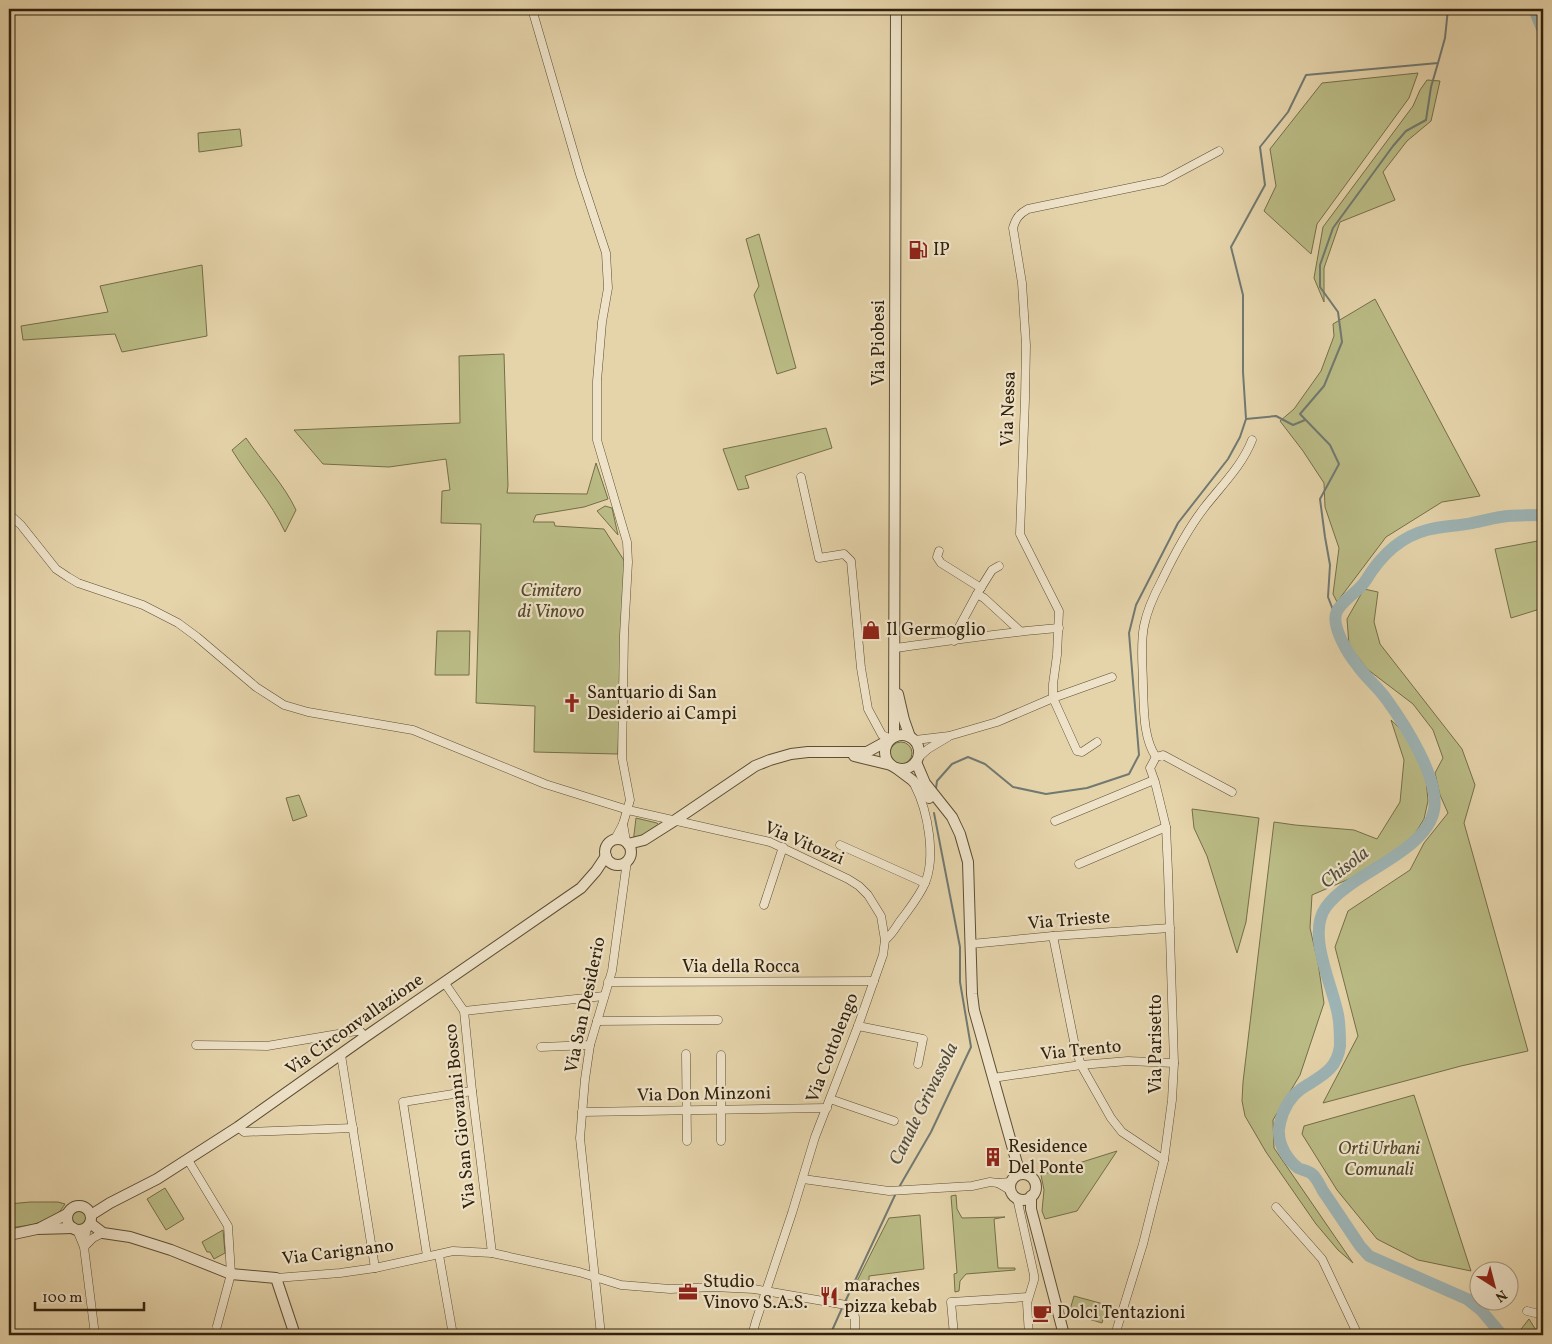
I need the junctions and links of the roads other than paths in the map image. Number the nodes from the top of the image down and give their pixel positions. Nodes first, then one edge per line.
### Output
1 (532, 9) edge
2 (896, 9) edge
3 (1219, 151) dead end
4 (1252, 440) dead end
5 (801, 476) dead end
6 (9, 514) edge
7 (939, 551) dead end
8 (999, 566) dead end
9 (979, 591) junction
10 (1059, 628) junction
11 (1020, 631) junction
12 (954, 641) junction
13 (894, 648) junction
14 (1112, 677) dead end
15 (895, 678) junction
16 (1053, 698) junction
17 (949, 736) junction
18 (913, 738) junction
19 (892, 739) junction
20 (1098, 742) dead end
21 (841, 753) junction
22 (1159, 756) junction
23 (917, 760) junction
24 (894, 767) junction
25 (912, 780) junction
26 (1154, 780) junction
27 (1232, 792) dead end
28 (628, 810) junction
29 (674, 821) junction
30 (1055, 821) dead end
31 (623, 824) junction
32 (1166, 828) junction
33 (960, 834) junction
34 (615, 839) junction
35 (840, 845) dead end
36 (782, 847) junction
37 (622, 856) junction
38 (1079, 864) dead end
39 (925, 883) junction
40 (764, 905) dead end
41 (1170, 928) junction
42 (1053, 936) junction
43 (885, 940) junction
44 (971, 944) junction
45 (874, 981) junction
46 (444, 982) junction
47 (608, 982) junction
48 (604, 996) junction
49 (464, 1011) junction
50 (718, 1020) dead end
51 (597, 1021) junction
52 (858, 1026) junction
53 (365, 1037) junction
54 (196, 1045) dead end
55 (590, 1045) junction
56 (541, 1047) dead end
57 (686, 1054) dead end
58 (341, 1055) junction
59 (721, 1055) dead end
60 (1174, 1063) junction
61 (918, 1064) dead end
62 (1081, 1065) junction
63 (993, 1078) junction
64 (472, 1091) junction
65 (830, 1099) junction
66 (827, 1108) junction
67 (687, 1110) junction
68 (721, 1110) junction
69 (582, 1112) junction
70 (894, 1121) dead end
71 (238, 1127) junction
72 (353, 1128) junction
73 (687, 1141) dead end
74 (721, 1142) dead end
75 (188, 1160) junction
76 (1164, 1160) junction
77 (803, 1179) junction
78 (1019, 1185) junction
79 (110, 1203) junction
80 (84, 1206) junction
81 (1276, 1207) dead end
82 (67, 1214) junction
83 (90, 1221) junction
84 (37, 1229) junction
85 (75, 1229) junction
86 (104, 1233) junction
87 (9, 1235) edge
88 (84, 1248) junction
89 (492, 1253) junction
90 (439, 1254) junction
91 (427, 1256) junction
92 (375, 1268) junction
93 (231, 1274) junction
94 (276, 1278) junction
95 (596, 1278) junction
96 (766, 1291) junction
97 (1028, 1298) junction
98 (1527, 1310) dead end
99 (1543, 1315) edge
100 (217, 1326) dead end
101 (95, 1335) edge
102 (294, 1335) edge
103 (453, 1335) edge
104 (601, 1335) edge
105 (752, 1335) edge
106 (855, 1335) edge
107 (954, 1335) edge
108 (1029, 1335) edge
109 (1064, 1335) edge
110 (1115, 1335) edge
111 (1358, 1335) edge

1 - 28 street
2 - 13 street, Via Piobesi
3 - 10 street, Via Nessa
4 - 22 street
5 - 19 street
6 - 28 street, Via Vitozzi
7 - 9 street
8 - 9 street
9 - 11 street
9 - 12 street
10 - 11 street
10 - 16 street, Via Nessa
11 - 12 street
12 - 13 street
13 - 15 street, Via Piobesi
14 - 16 street
15 - 18 street, Via Piobesi
15 - 19 street, Via Piobesi
16 - 17 street
16 - 20 street
17 - 18 street
17 - 23 street
18 - 19 street
18 - 23 street
19 - 21 street
19 - 24 street
21 - 24 street
21 - 29 street
22 - 26 street, Via Parisetto
22 - 27 street
23 - 24 street
23 - 33 street
24 - 25 street
25 - 33 street
25 - 39 street, Via Cottolengo
26 - 30 street
26 - 32 street, Via Parisetto
28 - 29 street, Via Vitozzi
28 - 31 street
29 - 36 street, Via Vitozzi
29 - 37 street
31 - 34 street
31 - 37 street, Via San Desiderio
32 - 38 street
32 - 41 street, Via Parisetto
33 - 44 street
34 - 37 street
34 - 37 street
35 - 39 street
36 - 40 street
36 - 43 street, Via Vitozzi
37 - 46 street, Via Circonvallazione
37 - 47 street, Via San Desiderio
39 - 43 street, Via Cottolengo
41 - 42 street, Via Trieste
41 - 60 street, Via Parisetto
42 - 44 street, Via Trieste
42 - 62 street
43 - 45 street, Via Cottolengo
44 - 63 street
45 - 47 street, Via della Rocca
45 - 52 street, Via Cottolengo
46 - 49 street, Via San Giovanni Bosco
46 - 53 street, Via Circonvallazione
47 - 48 street, Via San Desiderio
48 - 49 street
48 - 51 street, Via San Desiderio
49 - 64 street, Via San Giovanni Bosco
50 - 51 street
51 - 55 street, Via San Desiderio
52 - 61 street
52 - 65 street, Via Cottolengo
53 - 54 street
53 - 58 street, Via Circonvallazione
55 - 56 street
55 - 69 street, Via San Desiderio
57 - 67 street
58 - 71 street, Via Circonvallazione
58 - 72 street
59 - 68 street
60 - 62 street, Via Trento
60 - 76 street, Via Parisetto
62 - 63 street, Via Trento
62 - 76 street
63 - 78 street
64 - 89 street, Via San Giovanni Bosco
64 - 91 street
65 - 66 street, Via Cottolengo
65 - 70 street
66 - 68 street, Via Don Minzoni
66 - 77 street, Via Cottolengo
67 - 68 street, Via Don Minzoni
67 - 69 street, Via Don Minzoni
67 - 73 street
68 - 74 street
69 - 95 street, Via San Desiderio
71 - 72 street
71 - 75 street, Via Circonvallazione
72 - 92 street
75 - 79 street, Via Circonvallazione
75 - 93 street
76 - 110 street, Via Parisetto
77 - 78 street
77 - 96 street, Via Cottolengo
78 - 97 street
78 - 109 street
79 - 80 street, Via Circonvallazione
79 - 83 street, Via Circonvallazione
80 - 82 street
80 - 83 street
81 - 111 street
82 - 84 street
82 - 85 street
83 - 85 street
83 - 86 street, Via Carignano
83 - 88 street
84 - 85 street
84 - 87 street
85 - 88 street
86 - 88 street
86 - 93 street, Via Carignano
88 - 101 street
89 - 90 street, Via Carignano
89 - 95 street, Via Carignano
90 - 91 street, Via Carignano
90 - 103 street
91 - 92 street, Via Carignano
92 - 94 street, Via Carignano
93 - 94 street, Via Carignano
93 - 100 street
94 - 102 street
95 - 96 street, Via Carignano
95 - 104 street, Via San Desiderio
96 - 105 street, Via Cottolengo
96 - 106 street, Via Carignano
97 - 107 street
97 - 108 street
98 - 99 street

